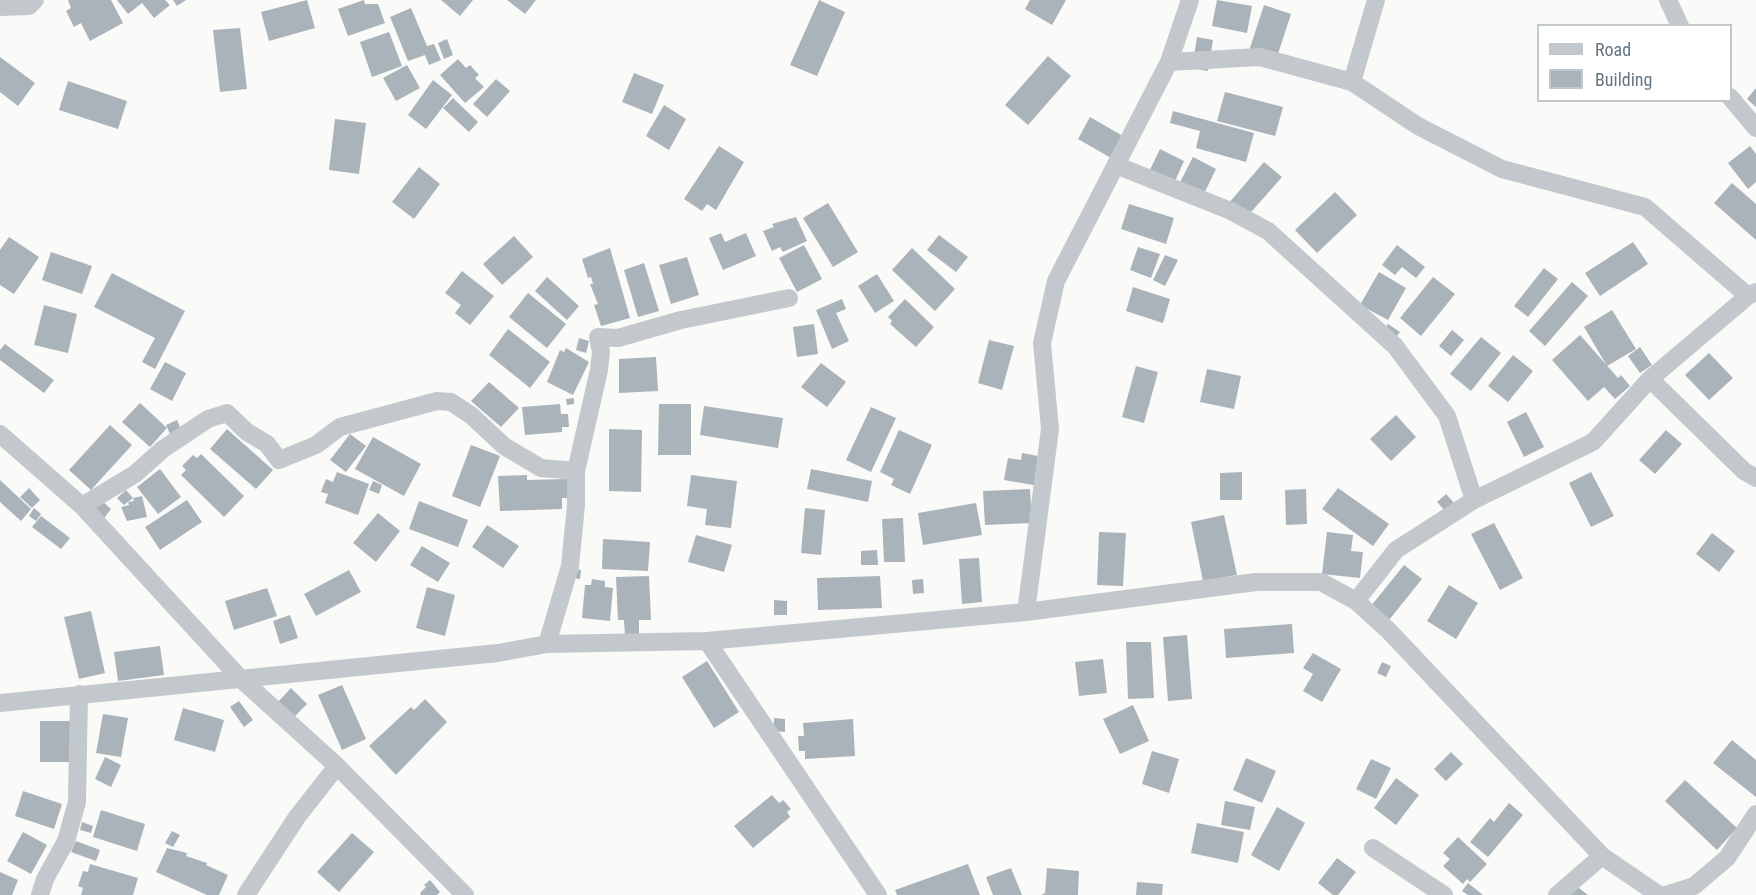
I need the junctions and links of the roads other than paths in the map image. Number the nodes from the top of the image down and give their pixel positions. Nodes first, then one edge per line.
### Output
1 (35, 0) edge
2 (1190, 0) edge
3 (1376, 0) edge
4 (1668, 0) edge
5 (0, 7) edge
6 (1679, 24) edge
7 (1169, 62) junction
8 (1352, 82) junction
9 (1732, 98) edge
10 (1756, 128) edge
11 (1118, 166) junction
12 (1752, 294) edge
13 (789, 298) dead end
14 (1650, 379) junction
15 (2, 440) edge
16 (576, 471) junction
17 (1756, 478) edge
18 (1474, 500) junction
19 (82, 506) junction
20 (1356, 602) junction
21 (1026, 612) junction
22 (707, 641) junction
23 (547, 644) junction
24 (241, 679) junction
25 (80, 694) junction
26 (0, 703) edge
27 (337, 766) junction
28 (1756, 814) edge
29 (1373, 849) dead end
30 (1602, 856) junction
31 (40, 895) edge
32 (246, 895) edge
33 (465, 895) edge
34 (878, 895) edge
35 (1444, 895) edge
36 (1557, 895) edge
37 (1659, 895) edge
38 (1665, 895) edge

1 - 5 street
2 - 7 street
3 - 8 street
4 - 6 street
7 - 8 street
7 - 11 street
8 - 12 street
9 - 10 street
11 - 18 street
11 - 21 street
12 - 14 street
13 - 16 street
14 - 17 street
14 - 18 street
15 - 19 street
16 - 19 street
16 - 23 street
18 - 20 street
19 - 24 street
20 - 21 street
20 - 30 street
21 - 22 street
22 - 23 street
22 - 34 street
23 - 24 street
24 - 25 street
24 - 27 street
25 - 26 street
25 - 31 street
27 - 32 street
27 - 33 street
28 - 38 street
29 - 35 street
30 - 36 street
30 - 37 street

